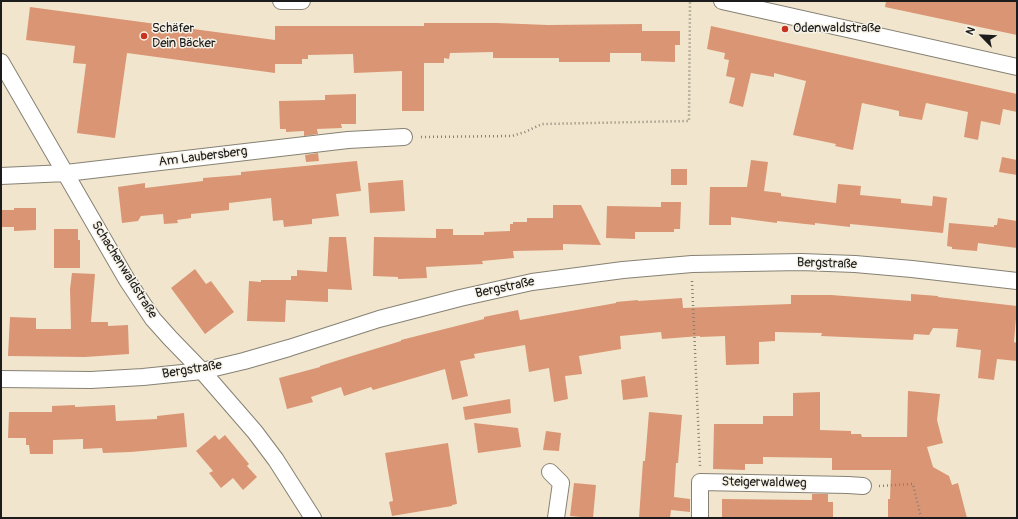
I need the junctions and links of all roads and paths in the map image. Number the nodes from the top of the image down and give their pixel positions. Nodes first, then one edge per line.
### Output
1 (281, 1) edge
2 (302, 1) edge
3 (690, 1) edge
4 (722, 1) edge
5 (1, 62) edge
6 (1017, 67) edge
7 (404, 137) joint
8 (66, 173) junction
9 (1, 176) edge
10 (692, 264) junction
11 (1017, 281) edge
12 (202, 371) junction
13 (1, 379) edge
14 (550, 472) dead end
15 (700, 482) junction
16 (863, 486) joint
17 (313, 518) edge
18 (556, 518) edge
19 (700, 518) edge
20 (921, 518) edge

1 - 2 street
3 - 7 path
4 - 6 street
5 - 8 street, Schachenwaldstraße
7 - 8 street, Am Laubersberg
8 - 9 street, Am Laubersberg
8 - 12 street, Schachenwaldstraße
10 - 11 street, Bergstraße
10 - 12 street, Bergstraße
10 - 15 path
12 - 13 street, Bergstraße
12 - 17 street, Schachenwaldstraße
14 - 18 street
15 - 16 street, Steigerwaldweg
15 - 19 street
16 - 20 path

